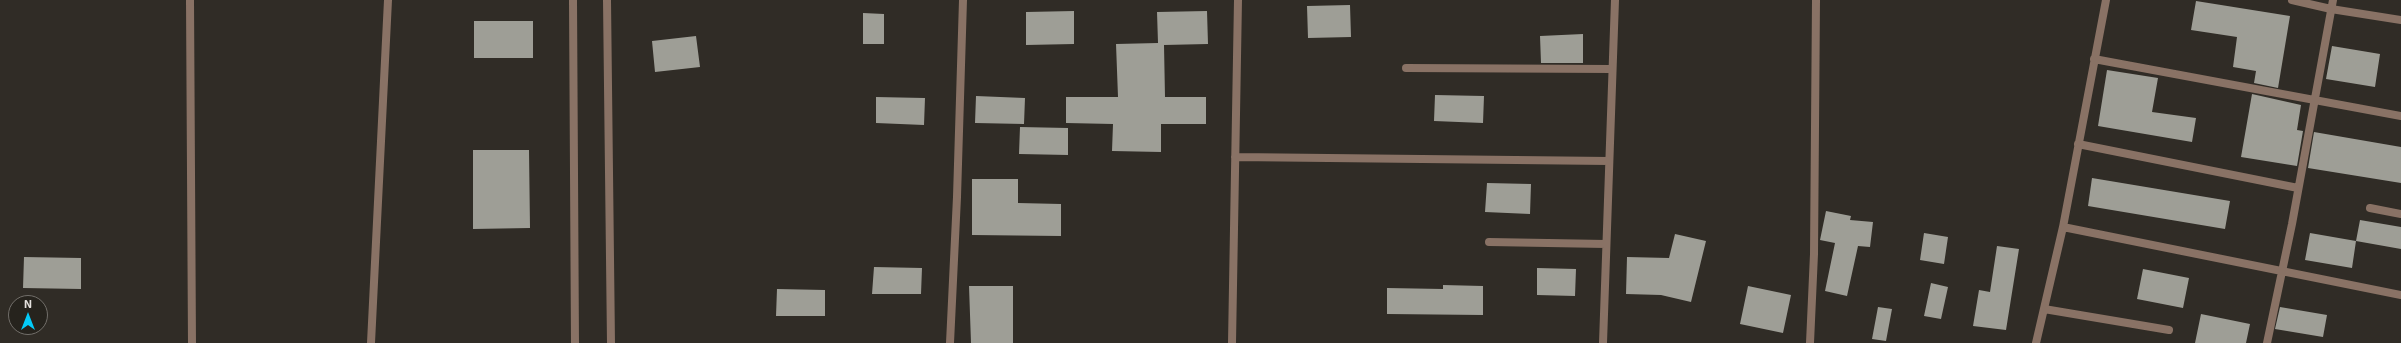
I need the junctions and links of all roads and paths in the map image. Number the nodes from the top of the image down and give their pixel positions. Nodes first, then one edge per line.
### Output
1 (190, 0) edge
2 (388, 0) edge
3 (573, 0) edge
4 (607, 0) edge
5 (963, 0) edge
6 (1238, 0) edge
7 (1615, 0) edge
8 (1816, 0) edge
9 (2106, 0) edge
10 (2292, 0) edge
11 (2333, 0) edge
12 (2331, 9) junction
13 (2401, 20) edge
14 (2094, 59) junction
15 (1406, 68) dead end
16 (1612, 69) junction
17 (2314, 102) junction
18 (2401, 116) edge
19 (2078, 144) junction
20 (1236, 157) junction
21 (1609, 161) junction
22 (2298, 188) junction
23 (2370, 208) dead end
24 (2401, 214) edge
25 (2063, 227) junction
26 (1490, 242) dead end
27 (1606, 244) junction
28 (2281, 271) junction
29 (2401, 295) edge
30 (2044, 309) junction
31 (2169, 330) dead end
32 (192, 343) edge
33 (371, 343) edge
34 (574, 343) edge
35 (611, 343) edge
36 (950, 343) edge
37 (1232, 343) edge
38 (1603, 343) edge
39 (1810, 343) edge
40 (2036, 343) edge
41 (2267, 343) edge

1 - 32 street
2 - 33 street
3 - 34 street
4 - 35 street
5 - 36 street
6 - 20 street
7 - 16 street
8 - 39 street
9 - 14 street
10 - 12 street
11 - 12 street
12 - 13 street
12 - 17 street
14 - 17 street
14 - 19 street
15 - 16 street
16 - 21 street
17 - 18 street
17 - 22 street
19 - 22 street
19 - 25 street
20 - 21 street
20 - 37 street
21 - 27 street
22 - 28 street
23 - 24 street
25 - 28 street
25 - 30 street
26 - 27 street
27 - 38 street
28 - 29 street
28 - 41 street
30 - 31 street
30 - 40 street

